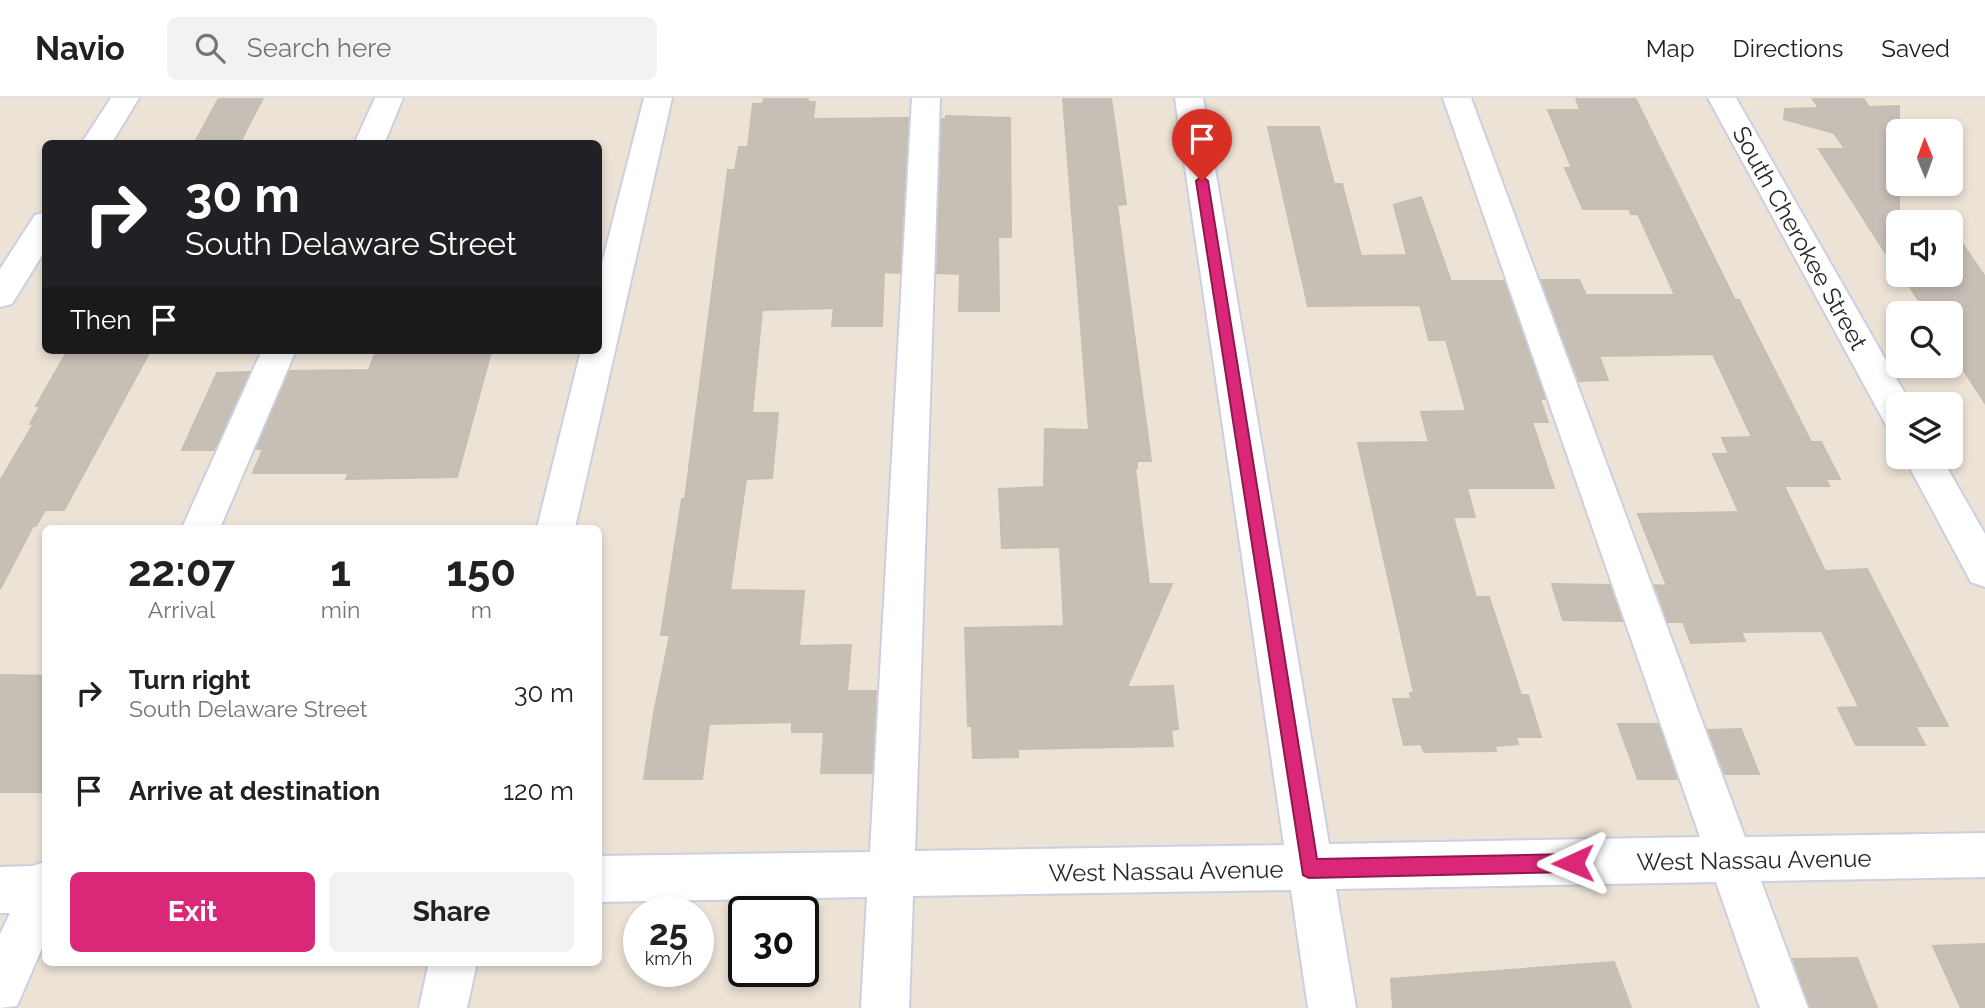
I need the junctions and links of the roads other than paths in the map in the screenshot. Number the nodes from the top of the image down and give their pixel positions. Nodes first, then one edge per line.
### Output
1 (125, 98) edge
2 (389, 98) edge
3 (658, 98) edge
4 (926, 98) edge
5 (1189, 98) edge
6 (1457, 98) edge
7 (1722, 98) edge
8 (99, 140) edge
9 (371, 140) edge
10 (42, 229) edge
11 (0, 295) edge
12 (602, 333) edge
13 (277, 354) edge
14 (597, 354) edge
15 (1886, 392) edge
16 (1929, 469) edge
17 (202, 525) edge
18 (557, 525) edge
19 (1985, 570) edge
20 (1985, 855) edge
21 (1730, 860) junction
22 (1309, 868) junction
23 (891, 875) junction
24 (602, 879) edge
25 (34, 888) edge
26 (452, 966) edge
27 (0, 989) edge
28 (443, 1008) edge
29 (886, 1008) edge
30 (1332, 1008) edge
31 (1783, 1008) edge

1 - 8 street
2 - 9 street
3 - 12 street
4 - 23 street
5 - 22 street
6 - 21 street
7 - 15 street, South Cherokee Street
10 - 11 street
13 - 17 street
14 - 18 street
16 - 19 street
20 - 21 street, West Nassau Avenue
21 - 22 street, West Nassau Avenue
21 - 31 street
22 - 23 street, West Nassau Avenue
22 - 30 street
23 - 24 street, West Nassau Avenue
23 - 29 street
25 - 27 street
26 - 28 street

